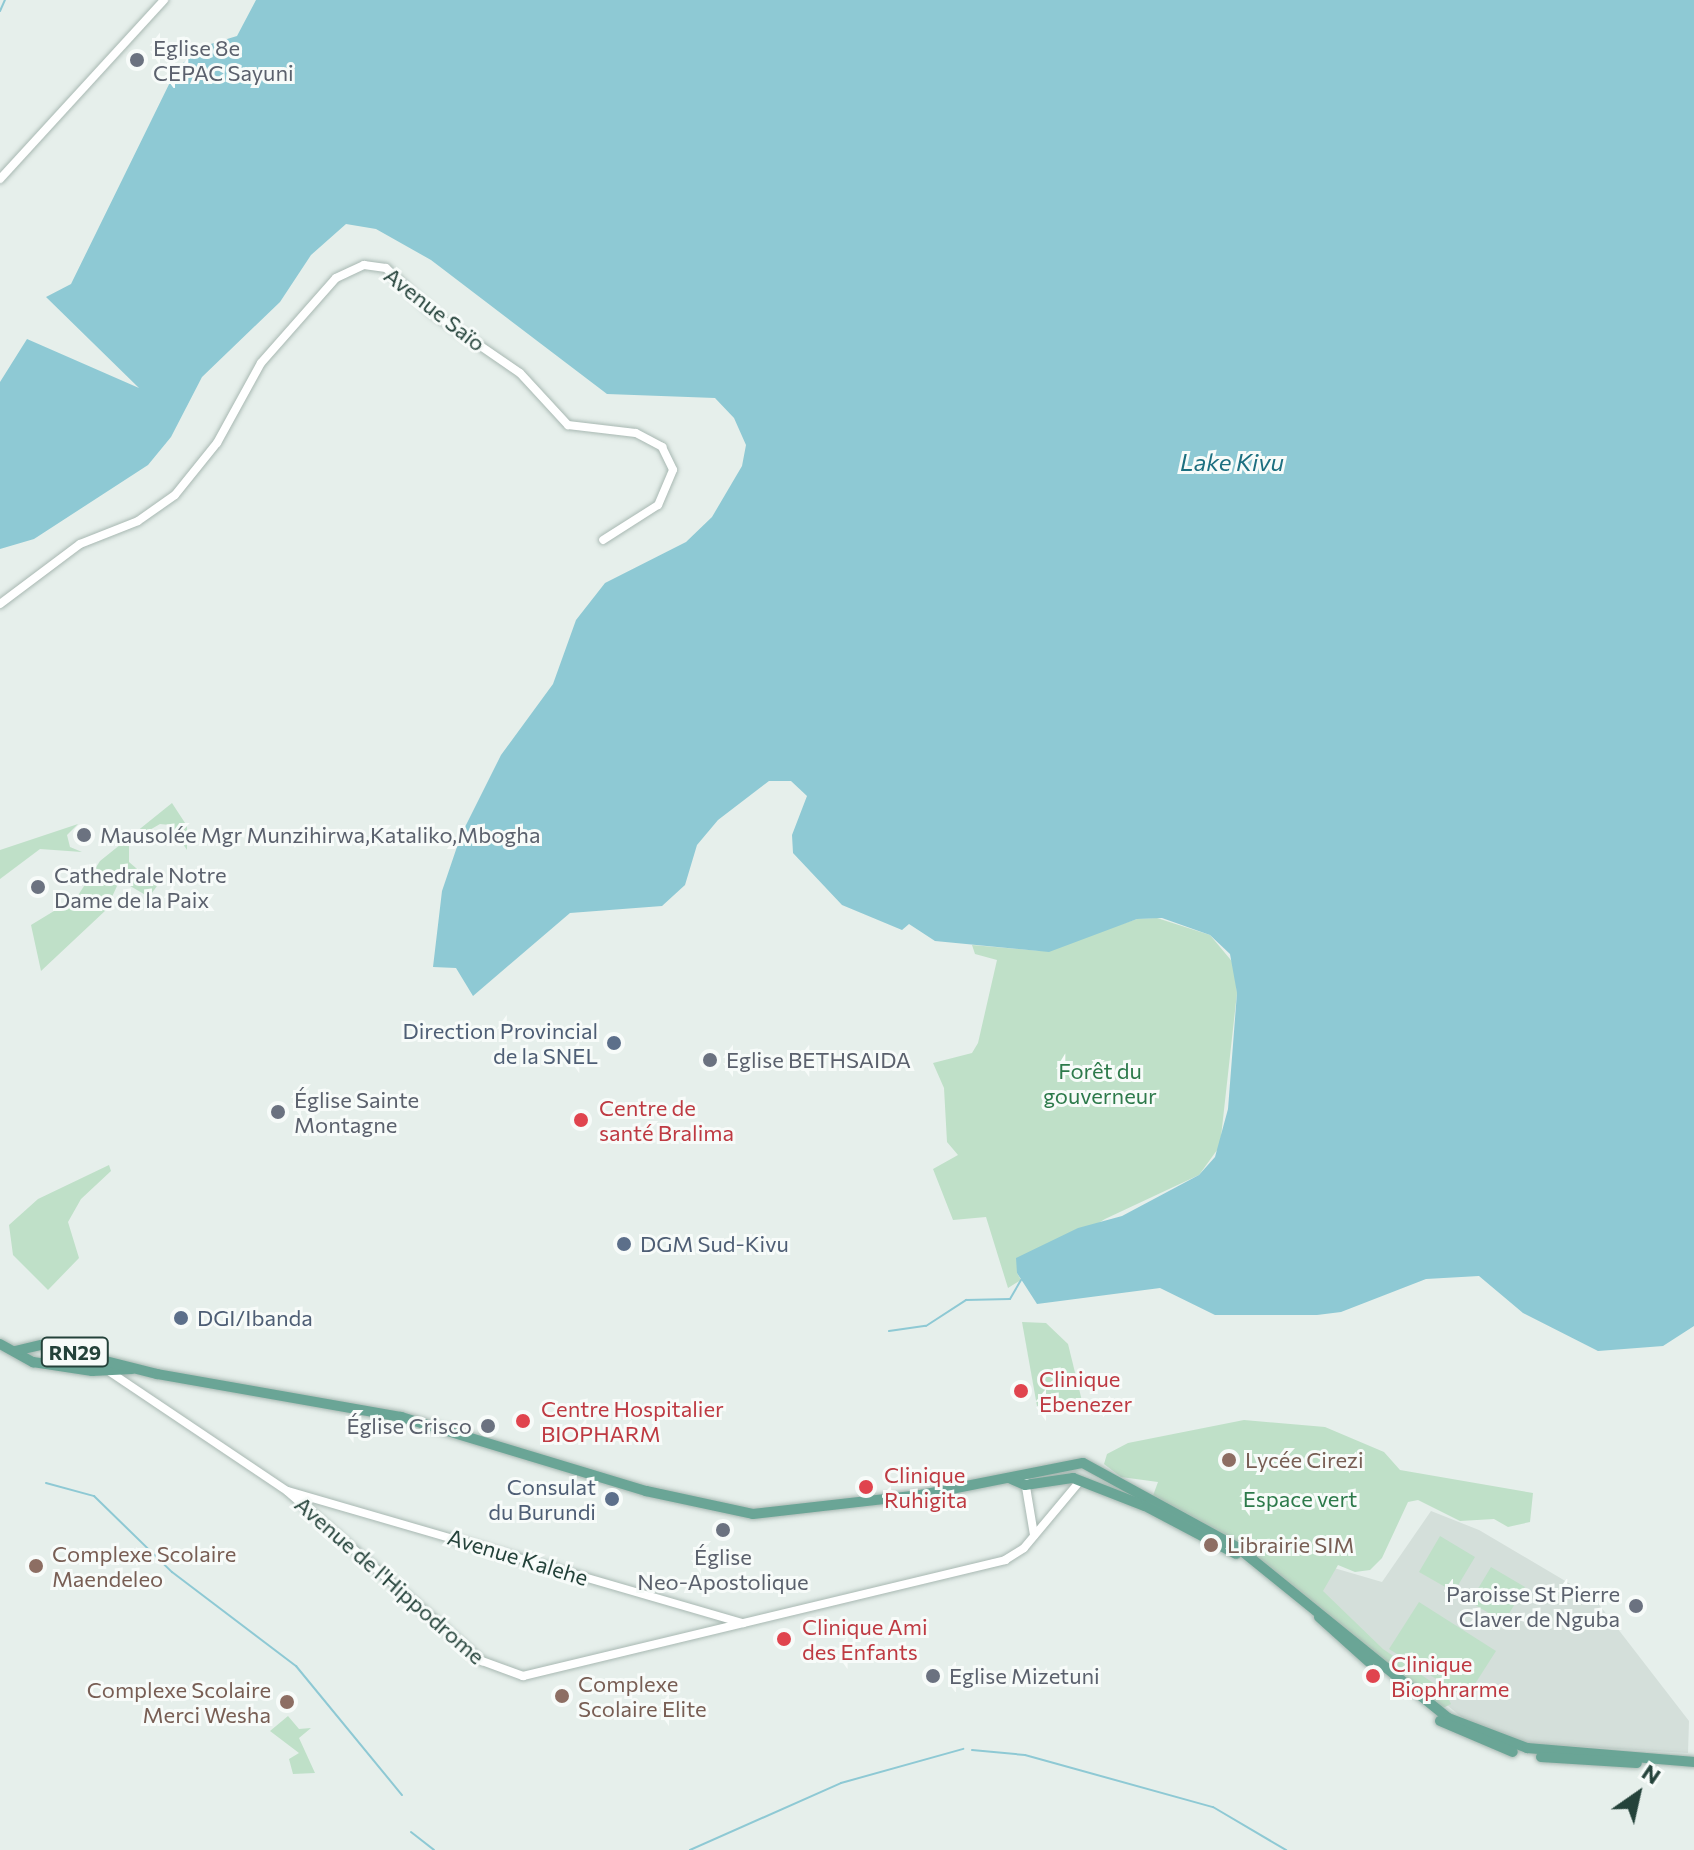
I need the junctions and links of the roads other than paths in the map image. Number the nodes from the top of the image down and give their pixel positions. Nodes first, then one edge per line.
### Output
1 (164, 0) edge
2 (0, 179) edge
3 (603, 540) dead end
4 (0, 604) edge
5 (5, 1348) edge
6 (116, 1369) junction
7 (1089, 1469) junction
8 (1078, 1478) junction
9 (1025, 1480) junction
10 (287, 1491) junction
11 (1147, 1503) junction
12 (1034, 1535) junction
13 (749, 1624) junction
14 (1479, 1737) junction
15 (1694, 1762) edge
16 (1694, 1770) edge

1 - 2 street
3 - 4 street, Avenue Saïo
5 - 6 main road, RN29
5 - 6 main road, RN29
6 - 9 main road, RN29
6 - 10 street, Avenue de l'Hippodrome
7 - 8 main road
7 - 8 main road, RN29
7 - 11 main road, RN29
8 - 9 main road, RN29
8 - 11 main road, RN29
8 - 12 street, Avenue de l'Hippodrome
9 - 12 street
10 - 13 street, Avenue Kalehe
10 - 13 street, Avenue de l'Hippodrome
11 - 14 main road, RN29
12 - 13 street, Avenue de l'Hippodrome
14 - 15 main road, RN29
14 - 16 main road, RN29

